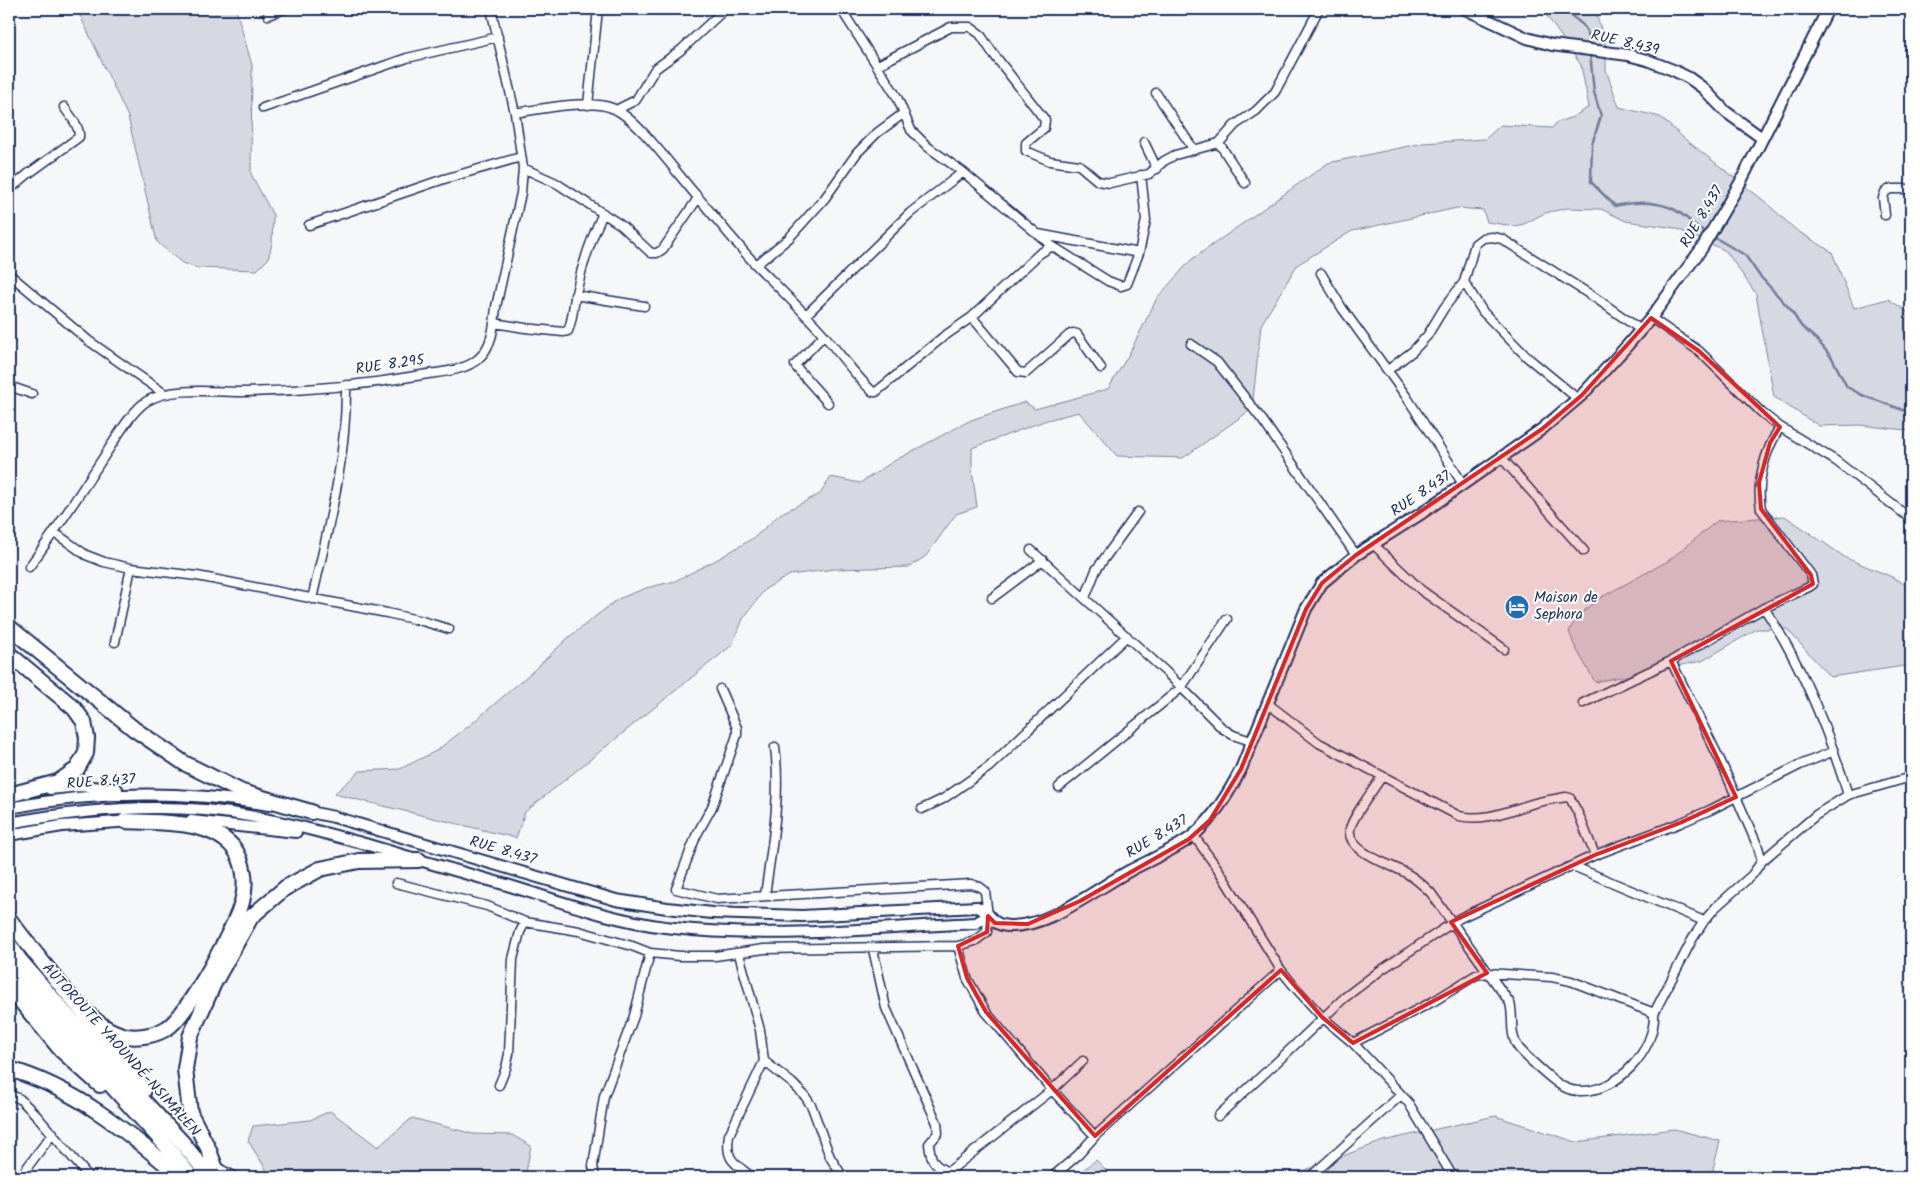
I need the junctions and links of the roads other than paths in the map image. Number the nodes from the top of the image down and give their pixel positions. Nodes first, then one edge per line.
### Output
1 (284, 9) edge
2 (490, 9) edge
3 (598, 9) edge
4 (725, 9) edge
5 (841, 9) edge
6 (1319, 9) edge
7 (1466, 9) edge
8 (1828, 9) edge
9 (268, 15) dead end
10 (498, 38) junction
11 (878, 65) junction
12 (1156, 93) dead end
13 (588, 105) junction
14 (64, 107) dead end
15 (263, 108) dead end
16 (616, 110) junction
17 (515, 113) junction
18 (904, 113) junction
19 (1762, 138) junction
20 (1144, 142) dead end
21 (1218, 143) junction
22 (1194, 150) junction
23 (522, 157) junction
24 (524, 168) junction
25 (1156, 168) junction
26 (963, 172) junction
27 (1141, 175) junction
28 (1245, 183) dead end
29 (1911, 189) edge
30 (9, 190) edge
31 (698, 198) junction
32 (603, 213) junction
33 (1885, 215) dead end
34 (309, 224) dead end
35 (1036, 233) junction
36 (1052, 246) junction
37 (1139, 253) junction
38 (756, 265) junction
39 (1321, 273) dead end
40 (9, 274) edge
41 (1464, 282) junction
42 (575, 295) junction
43 (644, 306) dead end
44 (806, 315) junction
45 (972, 317) junction
46 (1651, 318) junction
47 (494, 323) junction
48 (1641, 330) junction
49 (824, 335) junction
50 (1191, 344) dead end
51 (1101, 368) dead end
52 (1388, 370) junction
53 (346, 385) junction
54 (9, 386) edge
55 (32, 394) dead end
56 (165, 394) junction
57 (1578, 399) junction
58 (828, 404) dead end
59 (1780, 427) junction
60 (1501, 457) junction
61 (1463, 484) junction
62 (1138, 512) dead end
63 (1911, 519) edge
64 (55, 533) junction
65 (1373, 544) junction
66 (1031, 550) dead end
67 (1584, 551) dead end
68 (1356, 555) junction
69 (1043, 560) junction
70 (29, 568) dead end
71 (131, 568) junction
72 (992, 598) dead end
73 (1085, 598) junction
74 (312, 599) junction
75 (1764, 608) junction
76 (1227, 619) dead end
77 (9, 627) edge
78 (448, 629) dead end
79 (1127, 636) junction
80 (115, 642) dead end
81 (1504, 648) dead end
82 (9, 654) edge
83 (1671, 661) junction
84 (1181, 688) junction
85 (720, 689) dead end
86 (1267, 703) junction
87 (1584, 703) dead end
88 (1251, 741) junction
89 (775, 748) dead end
90 (1834, 751) junction
91 (1382, 776) junction
92 (1911, 777) edge
93 (1059, 787) dead end
94 (158, 793) junction
95 (1848, 795) junction
96 (9, 796) edge
97 (1736, 797) junction
98 (9, 808) edge
99 (922, 809) dead end
100 (311, 812) junction
101 (125, 821) junction
102 (9, 823) edge
103 (330, 834) junction
104 (9, 836) edge
105 (1194, 836) junction
106 (1595, 855) junction
107 (419, 860) junction
108 (1762, 861) junction
109 (1573, 866) junction
110 (396, 883) dead end
111 (765, 895) junction
112 (988, 916) junction
113 (9, 919) edge
114 (1704, 921) junction
115 (525, 922) junction
116 (1452, 923) junction
117 (9, 944) edge
118 (958, 946) junction
119 (873, 949) junction
120 (650, 953) junction
121 (739, 954) junction
122 (9, 967) edge
123 (1281, 970) junction
124 (1487, 973) junction
125 (9, 987) edge
126 (74, 1001) junction
127 (1654, 1013) junction
128 (1322, 1017) junction
129 (1353, 1043) junction
130 (764, 1061) junction
131 (1083, 1062) dead end
132 (9, 1069) edge
133 (499, 1085) dead end
134 (1052, 1090) junction
135 (9, 1094) edge
136 (1401, 1095) junction
137 (1218, 1116) dead end
138 (53, 1133) junction
139 (1095, 1136) junction
140 (182, 1141) junction
141 (170, 1150) junction
142 (214, 1174) edge
143 (949, 1175) edge
144 (20, 1177) edge
145 (90, 1177) edge
146 (181, 1177) edge
147 (191, 1177) edge
148 (236, 1177) edge
149 (595, 1177) edge
150 (752, 1177) edge
151 (843, 1177) edge
152 (939, 1177) edge
153 (1052, 1177) edge
154 (1310, 1177) edge
155 (1453, 1177) edge

1 - 9 street
2 - 10 street, RUE 8.295
3 - 13 street
4 - 16 street
5 - 11 street
6 - 21 street
7 - 19 main road, RUE 8.439
8 - 19 main road, RUE 8.437
10 - 15 street
10 - 17 street, RUE 8.295
11 - 18 street
11 - 27 street
12 - 22 street
13 - 16 street
13 - 17 street
14 - 30 street
16 - 31 street
17 - 23 street, RUE 8.295
18 - 26 street
18 - 38 street
19 - 46 main road, RUE 8.437
20 - 25 street
21 - 22 street
21 - 28 street
22 - 25 street
23 - 24 street, RUE 8.295
23 - 34 street
24 - 32 street
24 - 47 street, RUE 8.295
25 - 27 street
26 - 35 street
26 - 44 street
27 - 37 street
29 - 33 street
31 - 32 street
31 - 38 street
32 - 42 street
35 - 36 street
35 - 37 street
36 - 37 street
36 - 45 street
38 - 44 street
39 - 52 street
40 - 56 street
41 - 48 street
41 - 52 street
41 - 57 street
42 - 43 street
42 - 47 street
44 - 49 street
45 - 49 street
45 - 51 street
46 - 48 main road, RUE 8.437
46 - 59 street
47 - 53 street, RUE 8.295
48 - 57 main road, RUE 8.437
49 - 58 street
50 - 68 street
52 - 61 street
53 - 56 street, RUE 8.295
53 - 74 street
54 - 55 street
56 - 64 street, RUE 8.295
57 - 60 main road, RUE 8.437
59 - 63 street
59 - 75 street
60 - 61 main road, RUE 8.437
60 - 67 street
61 - 65 main road, RUE 8.437
62 - 73 street
64 - 70 street, RUE 8.295
64 - 71 street
65 - 68 main road, RUE 8.437
65 - 81 street
66 - 69 street
68 - 86 main road, RUE 8.437
69 - 72 street
69 - 73 street
71 - 74 street
71 - 80 street
73 - 79 street
74 - 78 street
75 - 83 street
75 - 90 street
76 - 84 street
77 - 100 highway
79 - 84 street
79 - 99 street
82 - 96 highway
83 - 87 street
83 - 97 street
84 - 88 street
84 - 93 street
85 - 111 street
86 - 88 main road, RUE 8.437
86 - 91 street
88 - 105 main road, RUE 8.437
89 - 111 street
90 - 95 street
90 - 97 street
91 - 106 street
91 - 116 street
92 - 95 street
94 - 96 main road
94 - 98 main road, RUE 8.437
94 - 100 main road, RUE 8.437
95 - 108 street
97 - 106 street
97 - 108 street
100 - 112 main road, RUE 8.437
101 - 103 main road
101 - 104 main road
101 - 126 highway
102 - 103 main road, RUE 8.437
103 - 107 main road, RUE 8.437
105 - 112 main road, RUE 8.437
105 - 123 street
106 - 109 street
107 - 112 main road, RUE 8.437
107 - 142 highway
108 - 114 street
109 - 114 street
109 - 116 street
110 - 115 street
111 - 112 street
112 - 118 street
113 - 126 highway
114 - 127 street
115 - 120 street
115 - 133 street
116 - 124 street
116 - 128 street
117 - 140 highway, AUTOROUTE YAOUNDÉ-NSIMALEN
118 - 119 street
118 - 134 street
119 - 121 street
119 - 143 street
120 - 121 street
120 - 149 street
121 - 130 street
122 - 141 highway, AUTOROUTE YAOUNDÉ-NSIMALEN
123 - 128 street
123 - 139 street
124 - 127 street
124 - 127 street
124 - 129 street
125 - 141 highway
126 - 140 highway
128 - 129 street
128 - 137 street
129 - 136 street
130 - 150 street
130 - 151 street
131 - 134 street
132 - 146 highway
134 - 139 street
134 - 143 street
135 - 138 street
136 - 154 street
136 - 155 street
138 - 144 street
138 - 145 street
139 - 153 street
140 - 142 highway, AUTOROUTE YAOUNDÉ-NSIMALEN
141 - 147 highway, AUTOROUTE YAOUNDÉ-NSIMALEN
142 - 148 street
143 - 152 street

